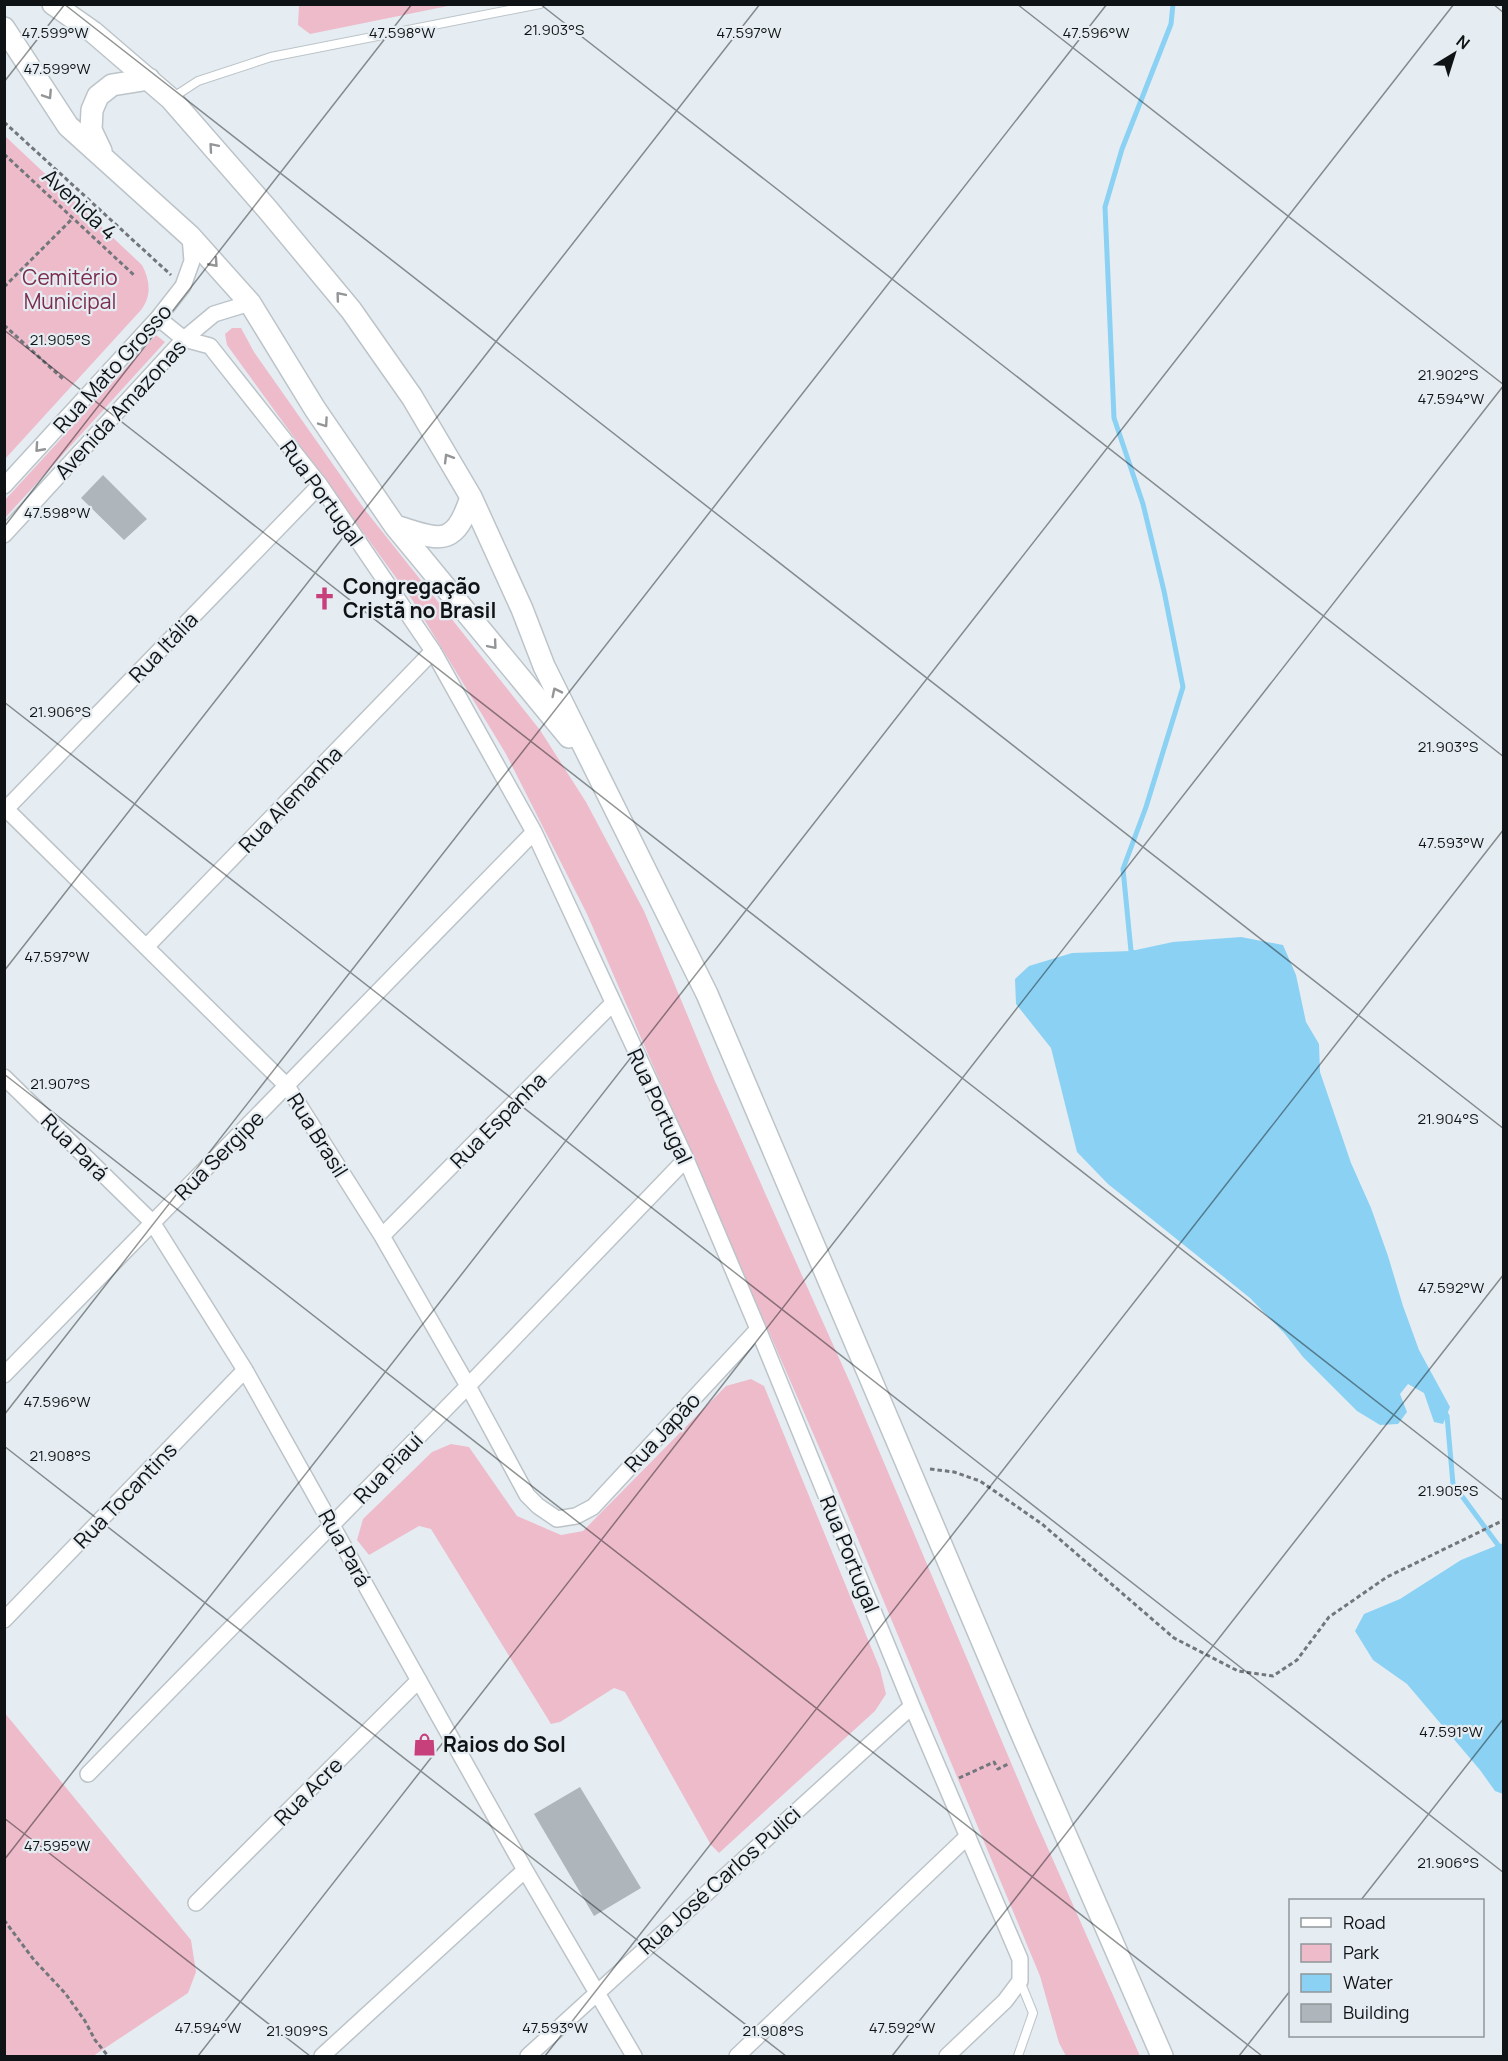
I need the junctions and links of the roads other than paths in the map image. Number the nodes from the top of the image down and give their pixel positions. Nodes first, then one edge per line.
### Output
1 (53, 4) edge
2 (540, 4) edge
3 (4, 28) edge
4 (149, 79) junction
5 (171, 99) junction
6 (105, 159) junction
7 (190, 236) junction
8 (250, 303) junction
9 (158, 318) junction
10 (184, 339) junction
11 (320, 485) junction
12 (4, 486) edge
13 (471, 497) junction
14 (395, 526) junction
15 (4, 535) edge
16 (433, 651) junction
17 (591, 763) junction
18 (5, 808) edge
19 (534, 832) junction
20 (147, 946) junction
21 (613, 1003) junction
22 (4, 1077) edge
23 (287, 1086) junction
24 (686, 1159) junction
25 (152, 1222) junction
26 (382, 1236) junction
27 (758, 1329) junction
28 (245, 1370) junction
29 (4, 1375) edge
30 (468, 1386) junction
31 (557, 1519) joint
32 (332, 1525) junction
33 (4, 1620) edge
34 (419, 1680) junction
35 (912, 1706) junction
36 (88, 1774) dead end
37 (968, 1836) junction
38 (525, 1870) junction
39 (196, 1903) dead end
40 (1020, 1981) junction
41 (597, 1992) junction
42 (322, 2056) edge
43 (528, 2056) edge
44 (634, 2056) edge
45 (737, 2056) edge
46 (947, 2056) edge
47 (1018, 2056) edge
48 (1162, 2056) edge

1 - 4 main road
2 - 5 lane
3 -> 6 main road
4 - 5 main road
4 - 6 main road
13 -> 5 main road
6 - 7 main road
7 -> 8 main road
7 - 9 street, Rua Mato Grosso
8 - 10 street, Avenida Amazonas
8 -> 14 main road
9 - 10 street, Rua Portugal
9 -> 12 street, Rua Mato Grosso
10 - 11 street, Rua Portugal
10 - 15 street, Avenida Amazonas
11 - 16 street, Rua Portugal
11 - 18 street, Rua Itália
13 - 14 main road
17 -> 13 main road
14 -> 17 main road
16 - 19 street, Rua Portugal
16 - 20 street, Rua Alemanha
17 - 48 main road
18 - 20 street, Rua Brasil
19 - 21 street, Rua Portugal
19 - 23 street, Rua Sergipe
20 - 23 street, Rua Brasil
21 - 24 street, Rua Portugal
21 - 26 street, Rua Espanha
22 - 25 street, Rua Pará
23 - 25 street, Rua Sergipe
23 - 26 street, Rua Brasil
24 - 27 street, Rua Portugal
24 - 30 street, Rua Piauí
25 - 28 street, Rua Pará
25 - 29 street, Rua Sergipe
26 - 30 street, Rua Brasil
27 - 31 street, Rua Japão
27 - 35 street, Rua Portugal
28 - 32 street, Rua Pará
28 - 33 street, Rua Tocantins
30 - 31 street, Rua Brasil
30 - 32 street, Rua Piauí
32 - 34 street, Rua Pará
32 - 36 street, Rua Piauí
34 - 38 street, Rua Pará
34 - 39 street, Rua Acre
35 - 37 street, Rua Portugal
35 - 41 street, Rua José Carlos Pulici
37 - 40 street, Rua Portugal
37 - 45 street
38 - 41 street, Rua Pará
38 - 42 street
40 - 46 street
40 - 47 lane
41 - 43 street, Rua José Carlos Pulici
41 - 44 street, Rua Pará

